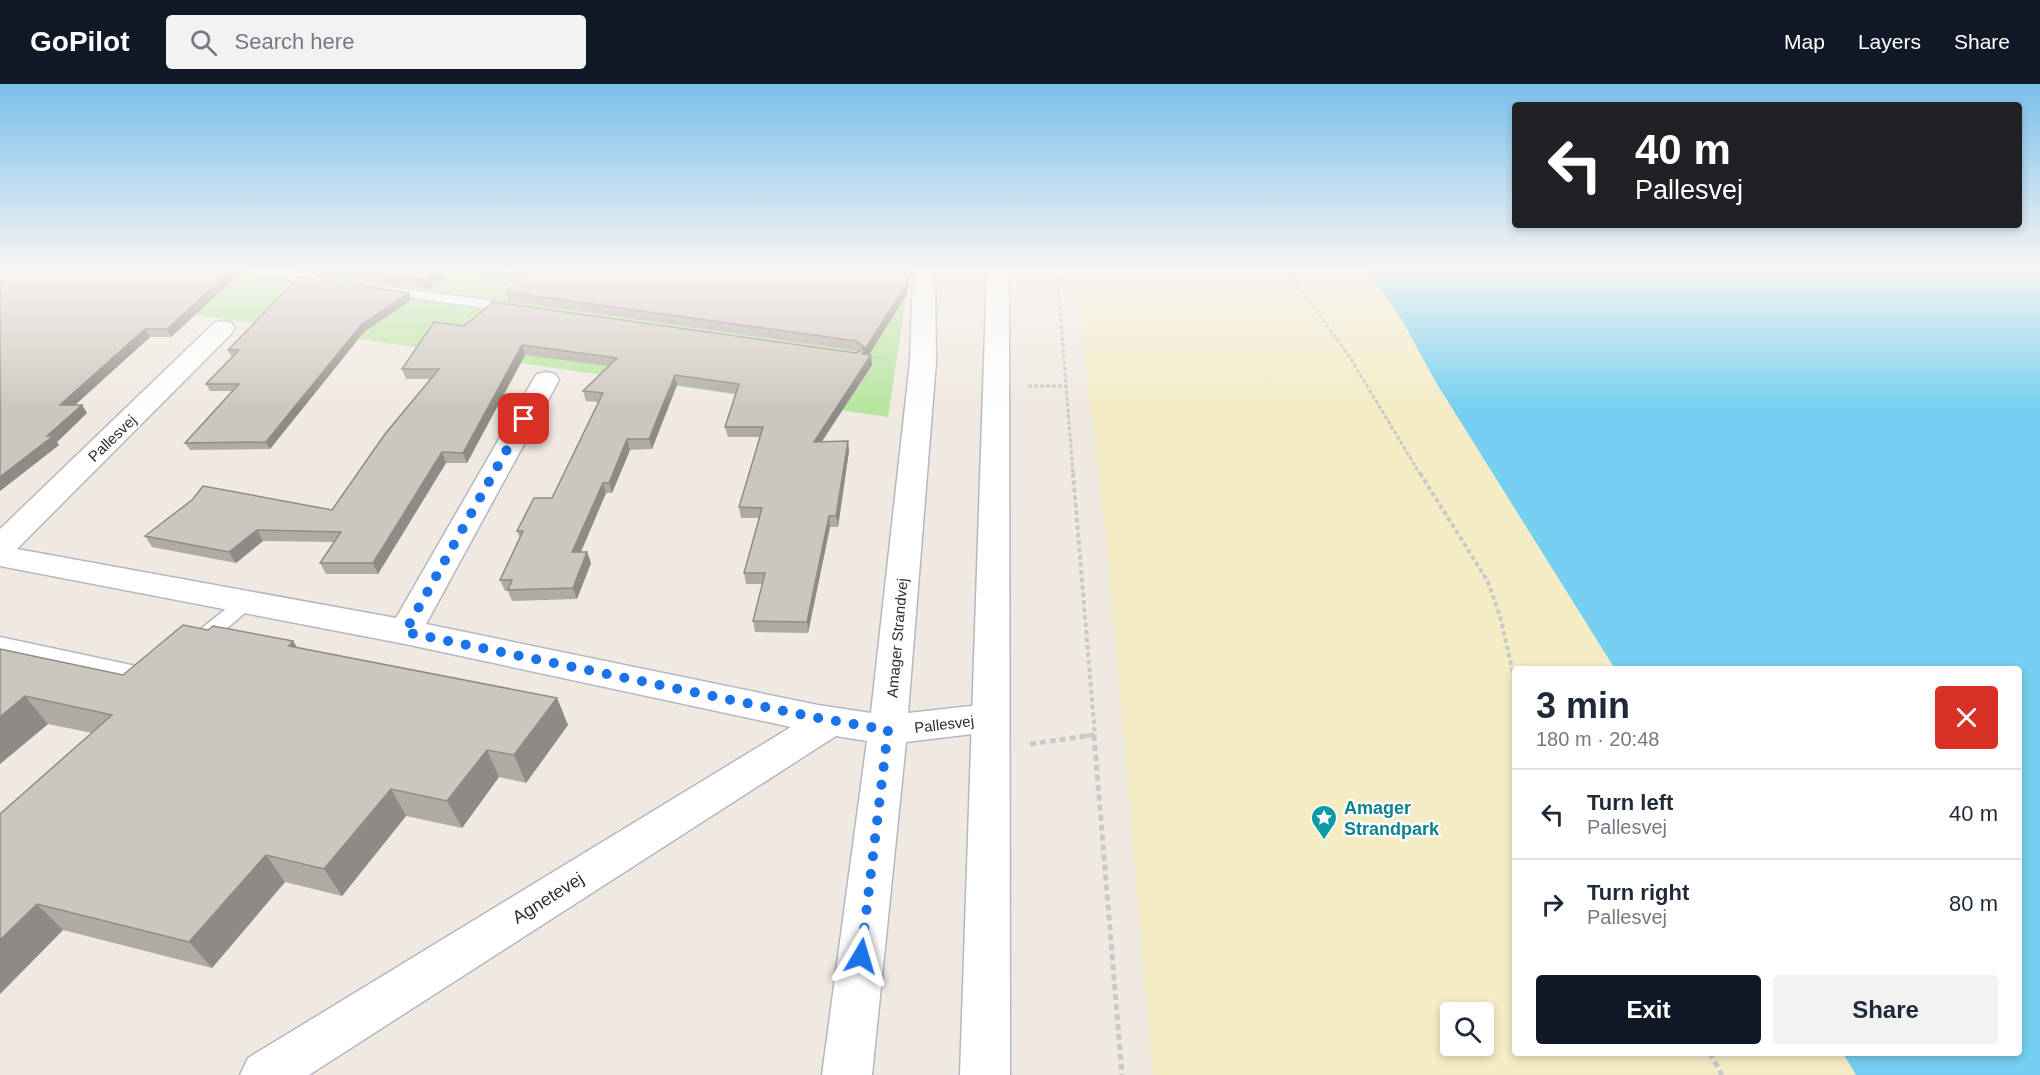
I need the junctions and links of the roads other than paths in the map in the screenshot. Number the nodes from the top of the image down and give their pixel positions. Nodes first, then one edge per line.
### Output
1 (923, 317) edge
2 (997, 317) edge
3 (224, 328) dead end
4 (546, 380) dead end
5 (0, 547) edge
6 (0, 556) edge
7 (245, 603) junction
8 (405, 632) junction
9 (0, 644) edge
10 (182, 655) edge
11 (164, 670) edge
12 (989, 718) junction
13 (832, 720) junction
14 (888, 730) junction
15 (265, 1075) edge
16 (847, 1075) edge
17 (985, 1075) edge

1 - 14 street, Amager Strandvej
2 - 12 street
3 - 5 street, Pallesvej
4 - 8 street
6 - 7 street, Pallesvej
7 - 8 street, Pallesvej
7 - 10 lane
8 - 13 street, Pallesvej
9 - 11 lane
12 - 14 street, Pallesvej
12 - 17 street
13 - 14 street, Pallesvej
13 - 15 street, Agnetevej
14 - 16 street, Amager Strandvej

